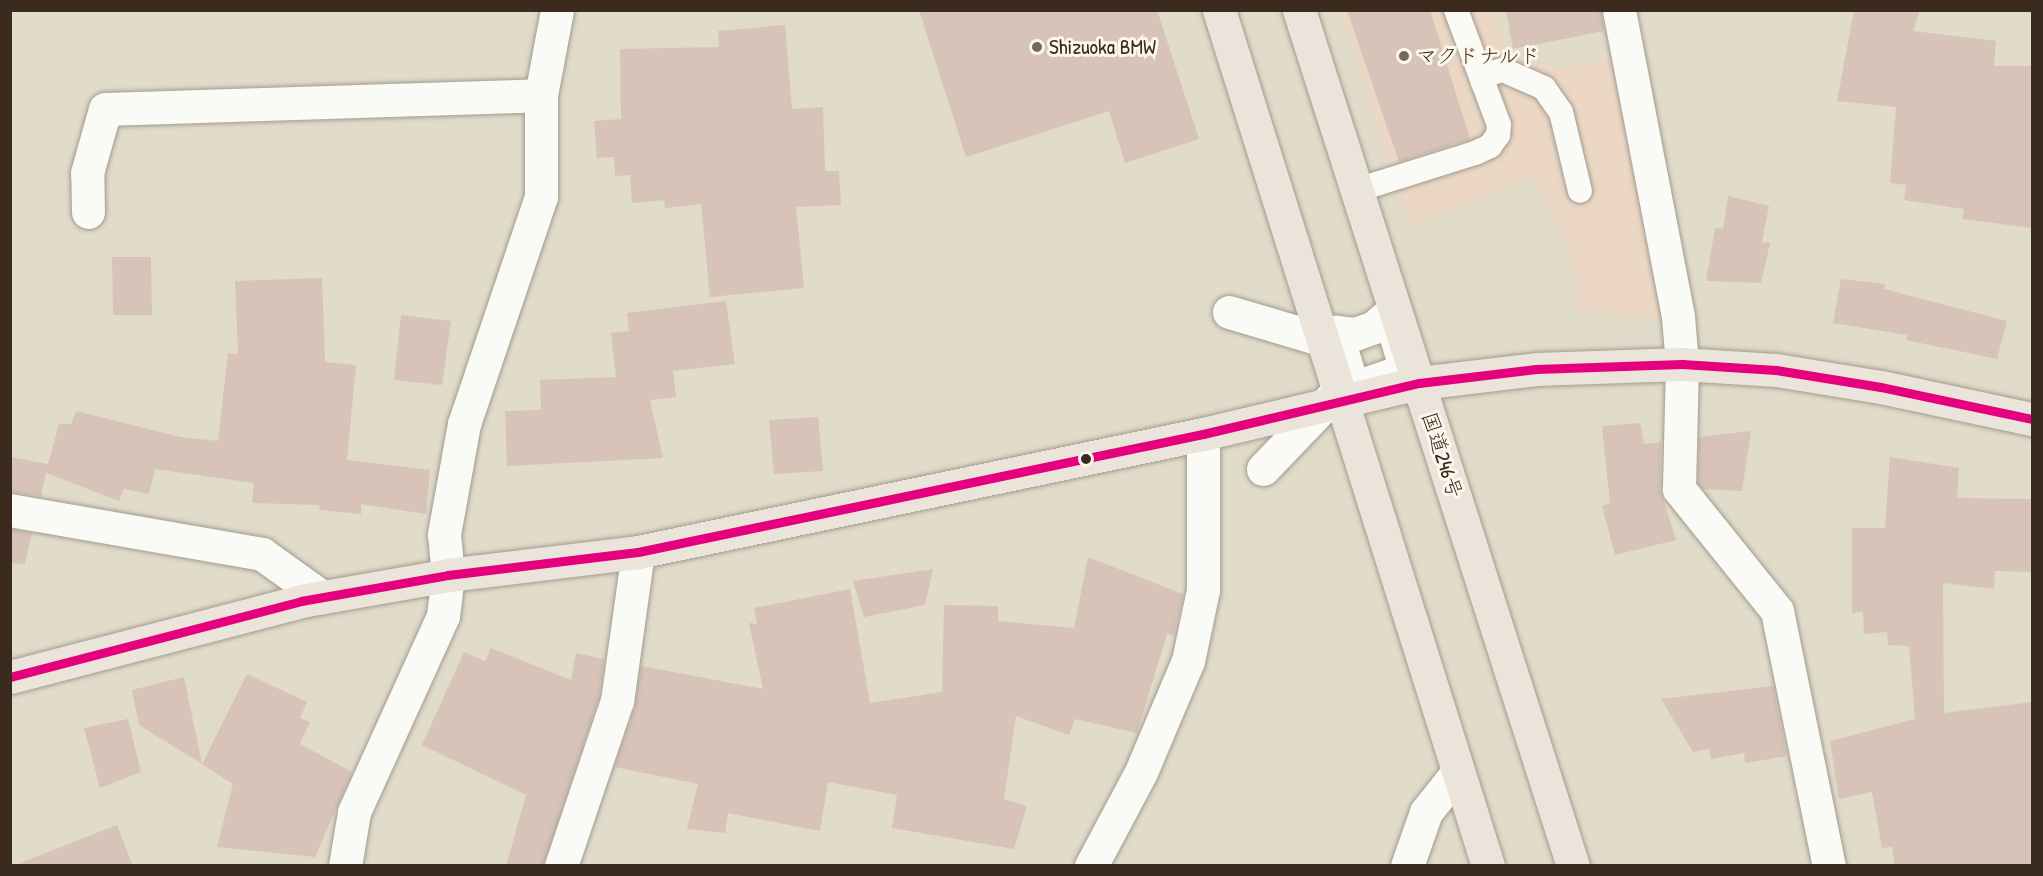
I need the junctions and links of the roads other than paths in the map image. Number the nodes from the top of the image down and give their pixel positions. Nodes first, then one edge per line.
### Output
1 (557, 10) edge
2 (1219, 10) edge
3 (1299, 10) edge
4 (1456, 10) edge
5 (1619, 10) edge
6 (1483, 83) junction
7 (541, 95) junction
8 (1358, 190) junction
9 (1580, 191) dead end
10 (88, 212) dead end
11 (1229, 312) dead end
12 (1337, 344) junction
13 (1682, 364) junction
14 (1419, 382) junction
15 (1344, 391) junction
16 (2032, 419) edge
17 (1203, 434) junction
18 (1263, 469) dead end
19 (10, 510) edge
20 (638, 552) junction
21 (448, 575) junction
22 (322, 597) junction
23 (10, 677) edge
24 (1457, 772) junction
25 (345, 866) edge
26 (561, 866) edge
27 (1091, 866) edge
28 (1407, 866) edge
29 (1488, 866) edge
30 (1573, 866) edge
31 (1829, 866) edge

1 - 7 street
2 - 15 main road
3 - 8 main road, 国道246号
4 - 6 lane
5 - 13 street
6 - 8 lane
6 - 9 lane
7 - 10 street
7 - 21 street
8 - 14 main road, 国道246号
11 - 12 street
12 - 15 street
12 - 15 street
13 - 14 main road
13 - 16 main road
13 - 31 street
14 - 15 main road
14 - 30 main road, 国道246号
15 - 17 main road
15 - 18 street
15 - 24 main road
17 - 20 main road
17 - 27 street
19 - 22 street
20 - 21 main road
20 - 26 street
21 - 22 main road
21 - 25 street
22 - 23 main road
24 - 28 street
24 - 29 main road

